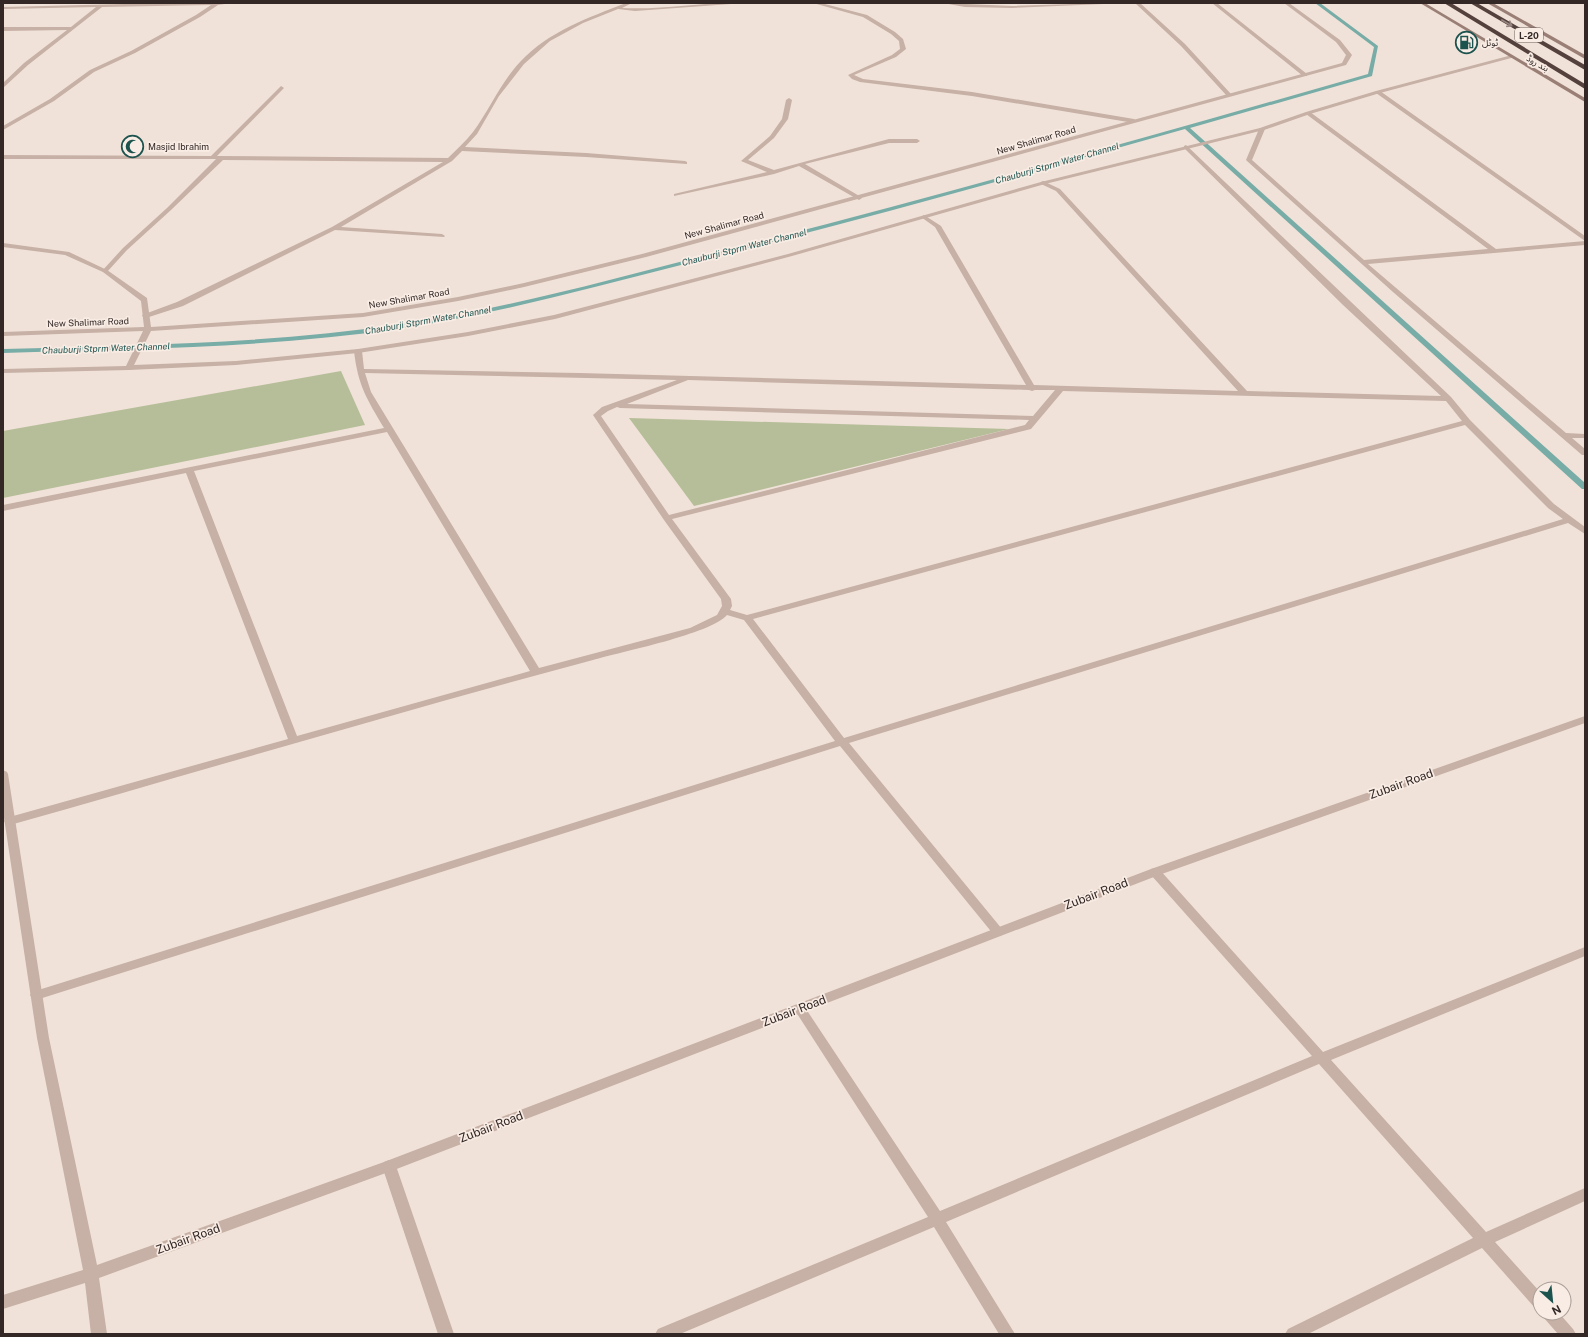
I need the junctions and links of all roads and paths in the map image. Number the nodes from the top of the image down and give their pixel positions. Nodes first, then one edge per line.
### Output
1 (217, 3) edge
2 (230, 3) edge
3 (630, 3) edge
4 (731, 3) edge
5 (815, 3) edge
6 (945, 3) edge
7 (1104, 3) edge
8 (1137, 3) edge
9 (1214, 3) edge
10 (1286, 3) edge
11 (1422, 3) edge
12 (1447, 3) edge
13 (1473, 3) edge
14 (1489, 3) edge
15 (101, 6) junction
16 (3, 8) edge
17 (618, 9) junction
18 (74, 28) junction
19 (3, 29) edge
20 (1512, 57) junction
21 (1585, 57) edge
22 (1585, 68) edge
23 (1305, 75) junction
24 (3, 86) edge
25 (1585, 87) edge
26 (281, 88) dead end
27 (1378, 92) junction
28 (1229, 95) junction
29 (789, 100) dead end
30 (1585, 100) edge
31 (1308, 113) junction
32 (1134, 121) junction
33 (3, 128) edge
34 (1262, 129) junction
35 (917, 141) dead end
36 (1190, 147) junction
37 (459, 150) junction
38 (3, 157) edge
39 (213, 157) junction
40 (222, 157) junction
41 (450, 160) junction
42 (685, 163) dead end
43 (800, 164) junction
44 (774, 172) junction
45 (1043, 183) junction
46 (676, 195) dead end
47 (859, 198) junction
48 (924, 217) junction
49 (334, 228) junction
50 (442, 236) dead end
51 (1585, 239) edge
52 (1585, 242) edge
53 (3, 245) edge
54 (1495, 251) junction
55 (1363, 262) junction
56 (105, 271) junction
57 (146, 315) junction
58 (147, 331) junction
59 (3, 334) edge
60 (358, 351) junction
61 (129, 368) junction
62 (3, 371) edge
63 (360, 371) junction
64 (689, 378) junction
65 (1032, 389) junction
66 (1060, 389) junction
67 (1244, 394) junction
68 (1448, 399) junction
69 (614, 406) junction
70 (1036, 418) junction
71 (1467, 422) junction
72 (389, 429) junction
73 (1564, 435) junction
74 (1585, 436) edge
75 (1585, 453) edge
76 (189, 470) junction
77 (3, 508) edge
78 (667, 518) junction
79 (1568, 520) junction
80 (1585, 531) edge
81 (725, 611) junction
82 (747, 618) junction
83 (536, 672) junction
84 (1585, 719) edge
85 (294, 741) junction
86 (842, 742) junction
87 (3, 774) edge
88 (10, 821) junction
89 (1155, 872) junction
90 (998, 932) junction
91 (1585, 950) edge
92 (36, 994) junction
93 (800, 1009) junction
94 (1321, 1058) junction
95 (389, 1166) junction
96 (1585, 1194) edge
97 (937, 1219) junction
98 (1484, 1240) junction
99 (91, 1274) junction
100 (1532, 1294) edge
101 (3, 1302) edge
102 (1556, 1321) edge
103 (99, 1334) edge
104 (446, 1334) edge
105 (663, 1334) edge
106 (1006, 1334) edge
107 (1293, 1334) edge
108 (1568, 1334) edge

1 - 2 street
1 - 15 street
1 - 33 street
3 - 17 street
4 - 17 street
5 - 32 street
6 - 7 street
8 - 28 street
9 - 23 street
10 - 23 street, New Shalimar Road
11 - 20 main road, بند روڈ
12 - 25 highway, L-20
13 -> 22 highway, L-20
14 - 21 main road
15 - 16 street
15 - 18 street
17 - 37 street
18 - 19 street
18 - 24 street
20 - 27 street
20 - 30 main road, بند روڈ
23 - 28 street, New Shalimar Road
26 - 39 street
27 - 31 street
27 - 51 street
28 - 32 street, New Shalimar Road
29 - 44 street
31 - 34 street
31 - 54 street
32 - 47 street, New Shalimar Road
34 - 36 street
34 - 55 street
35 - 43 street
36 - 45 street
36 - 68 street
37 - 41 street
37 - 42 street
38 - 39 street
39 - 40 street
40 - 41 street
40 - 56 street
41 - 49 street
43 - 44 street
43 - 47 street
44 - 46 street
45 - 48 street
45 - 67 street
47 - 58 street, New Shalimar Road
48 - 60 street
48 - 65 street
49 - 50 street
49 - 57 street
52 - 54 street
53 - 56 street
54 - 55 street
55 - 73 street
56 - 57 street
57 - 58 street
58 - 59 street, New Shalimar Road
58 - 61 street
60 - 61 street
60 - 63 street
61 - 62 street
63 - 64 street
63 - 72 street
64 - 65 street
64 - 69 street
65 - 66 street
66 - 67 street
66 - 70 street
67 - 68 street
68 - 71 street
69 - 70 street
69 - 78 street
70 - 78 street
71 - 79 street
71 - 82 street
72 - 76 street
72 - 83 street
73 - 74 street
73 - 75 street
76 - 77 street
76 - 85 street
78 - 81 street
79 - 80 street
79 - 86 street
81 - 82 street
81 - 83 street
82 - 86 street
83 - 85 street
84 - 89 street, Zubair Road
85 - 88 street
86 - 90 street
86 - 92 street
87 - 88 street
88 - 92 street
89 - 90 street, Zubair Road
89 - 94 street
90 - 93 street, Zubair Road
91 - 94 street
92 - 99 street
93 - 95 street, Zubair Road
93 - 97 street
94 - 97 street
94 - 98 street
95 - 99 street, Zubair Road
95 - 104 street
96 - 98 street
97 - 105 street
97 - 106 street
98 - 100 street
98 - 107 street
99 - 101 street, Zubair Road
99 - 103 street
102 - 108 street

